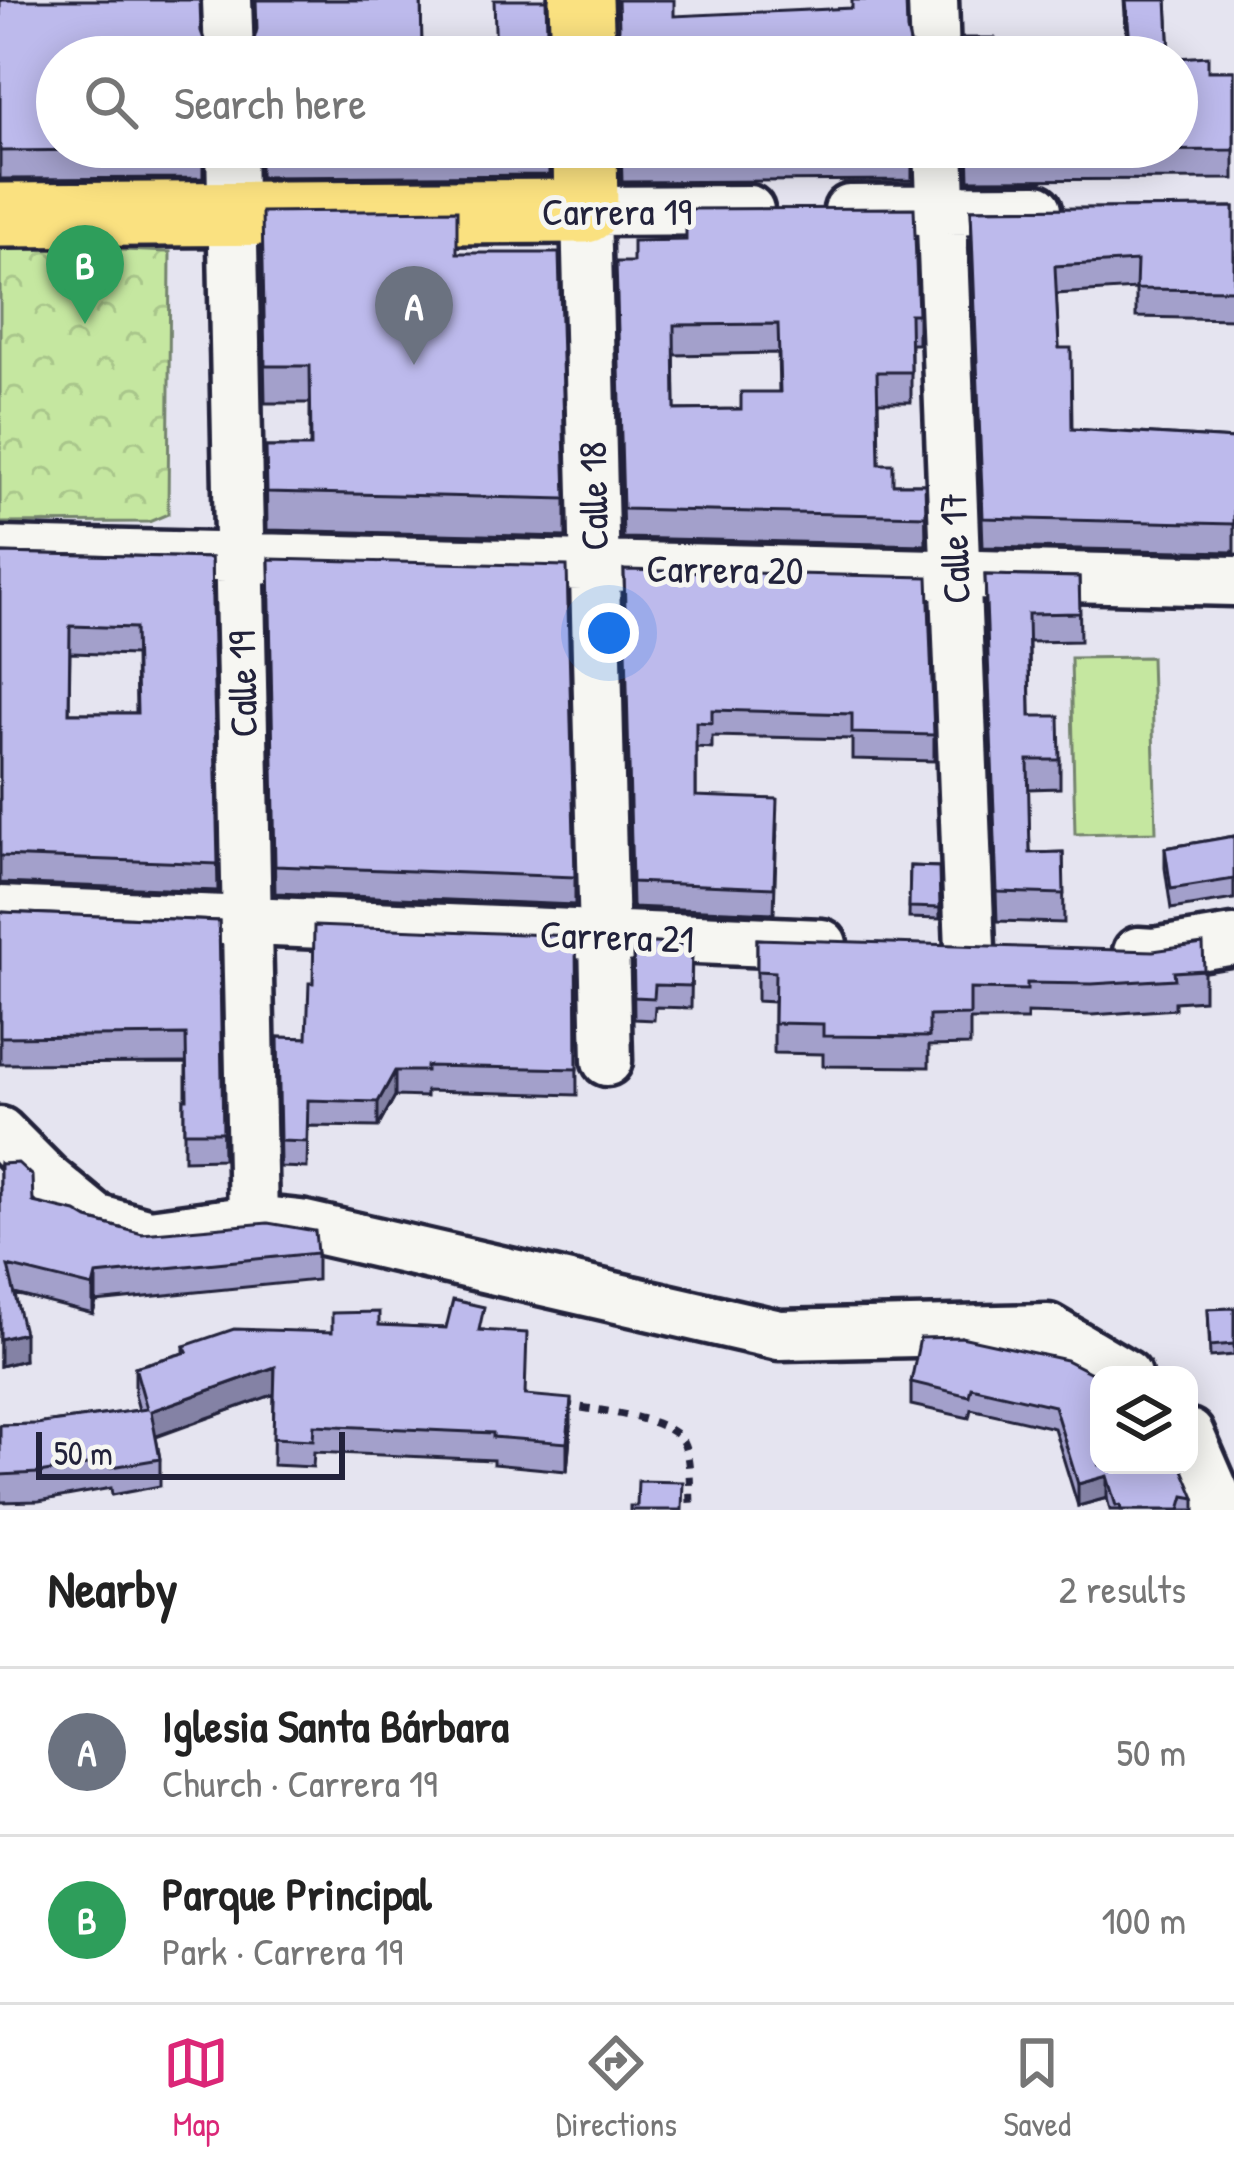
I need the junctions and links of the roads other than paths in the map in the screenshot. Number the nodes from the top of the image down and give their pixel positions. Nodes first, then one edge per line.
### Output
1 (227, 0) edge
2 (581, 0) edge
3 (933, 0) edge
4 (228, 36) edge
5 (582, 36) edge
6 (934, 36) edge
7 (231, 168) edge
8 (585, 168) edge
9 (940, 168) edge
10 (1076, 208) edge
11 (941, 209) junction
12 (586, 212) junction
13 (232, 213) junction
14 (0, 215) edge
15 (0, 552) edge
16 (239, 558) junction
17 (594, 566) junction
18 (955, 574) junction
19 (1234, 580) edge
20 (0, 911) edge
21 (247, 921) junction
22 (604, 935) junction
23 (1234, 940) edge
24 (859, 945) edge
25 (970, 949) edge
26 (1085, 951) edge
27 (607, 1061) dead end
28 (0, 1132) edge
29 (253, 1220) junction
30 (1111, 1366) edge
31 (1198, 1455) edge
32 (1222, 1510) edge

1 - 4 street
2 - 5 main road
3 - 6 street
7 - 13 street, Calle 19
8 - 12 main road, Calle 18
9 - 11 street, Calle 17
10 - 11 street, Carrera 19
11 - 12 street, Carrera 19
11 - 18 street, Calle 17
12 - 13 main road, Carrera 19
12 - 17 street, Calle 18
13 - 14 main road, Carrera 19
13 - 16 street, Calle 19
15 - 16 street, Carrera 20
16 - 17 street, Carrera 20
16 - 21 street, Calle 19
17 - 18 street, Carrera 20
17 - 22 street, Calle 18
18 - 19 street, Carrera 20
18 - 25 street, Calle 17
20 - 21 street, Carrera 21
21 - 22 street, Carrera 21
21 - 29 street, Calle 19
22 - 24 street, Carrera 21
22 - 27 street, Calle 18
23 - 26 street
28 - 29 street
29 - 30 street
31 - 32 street

